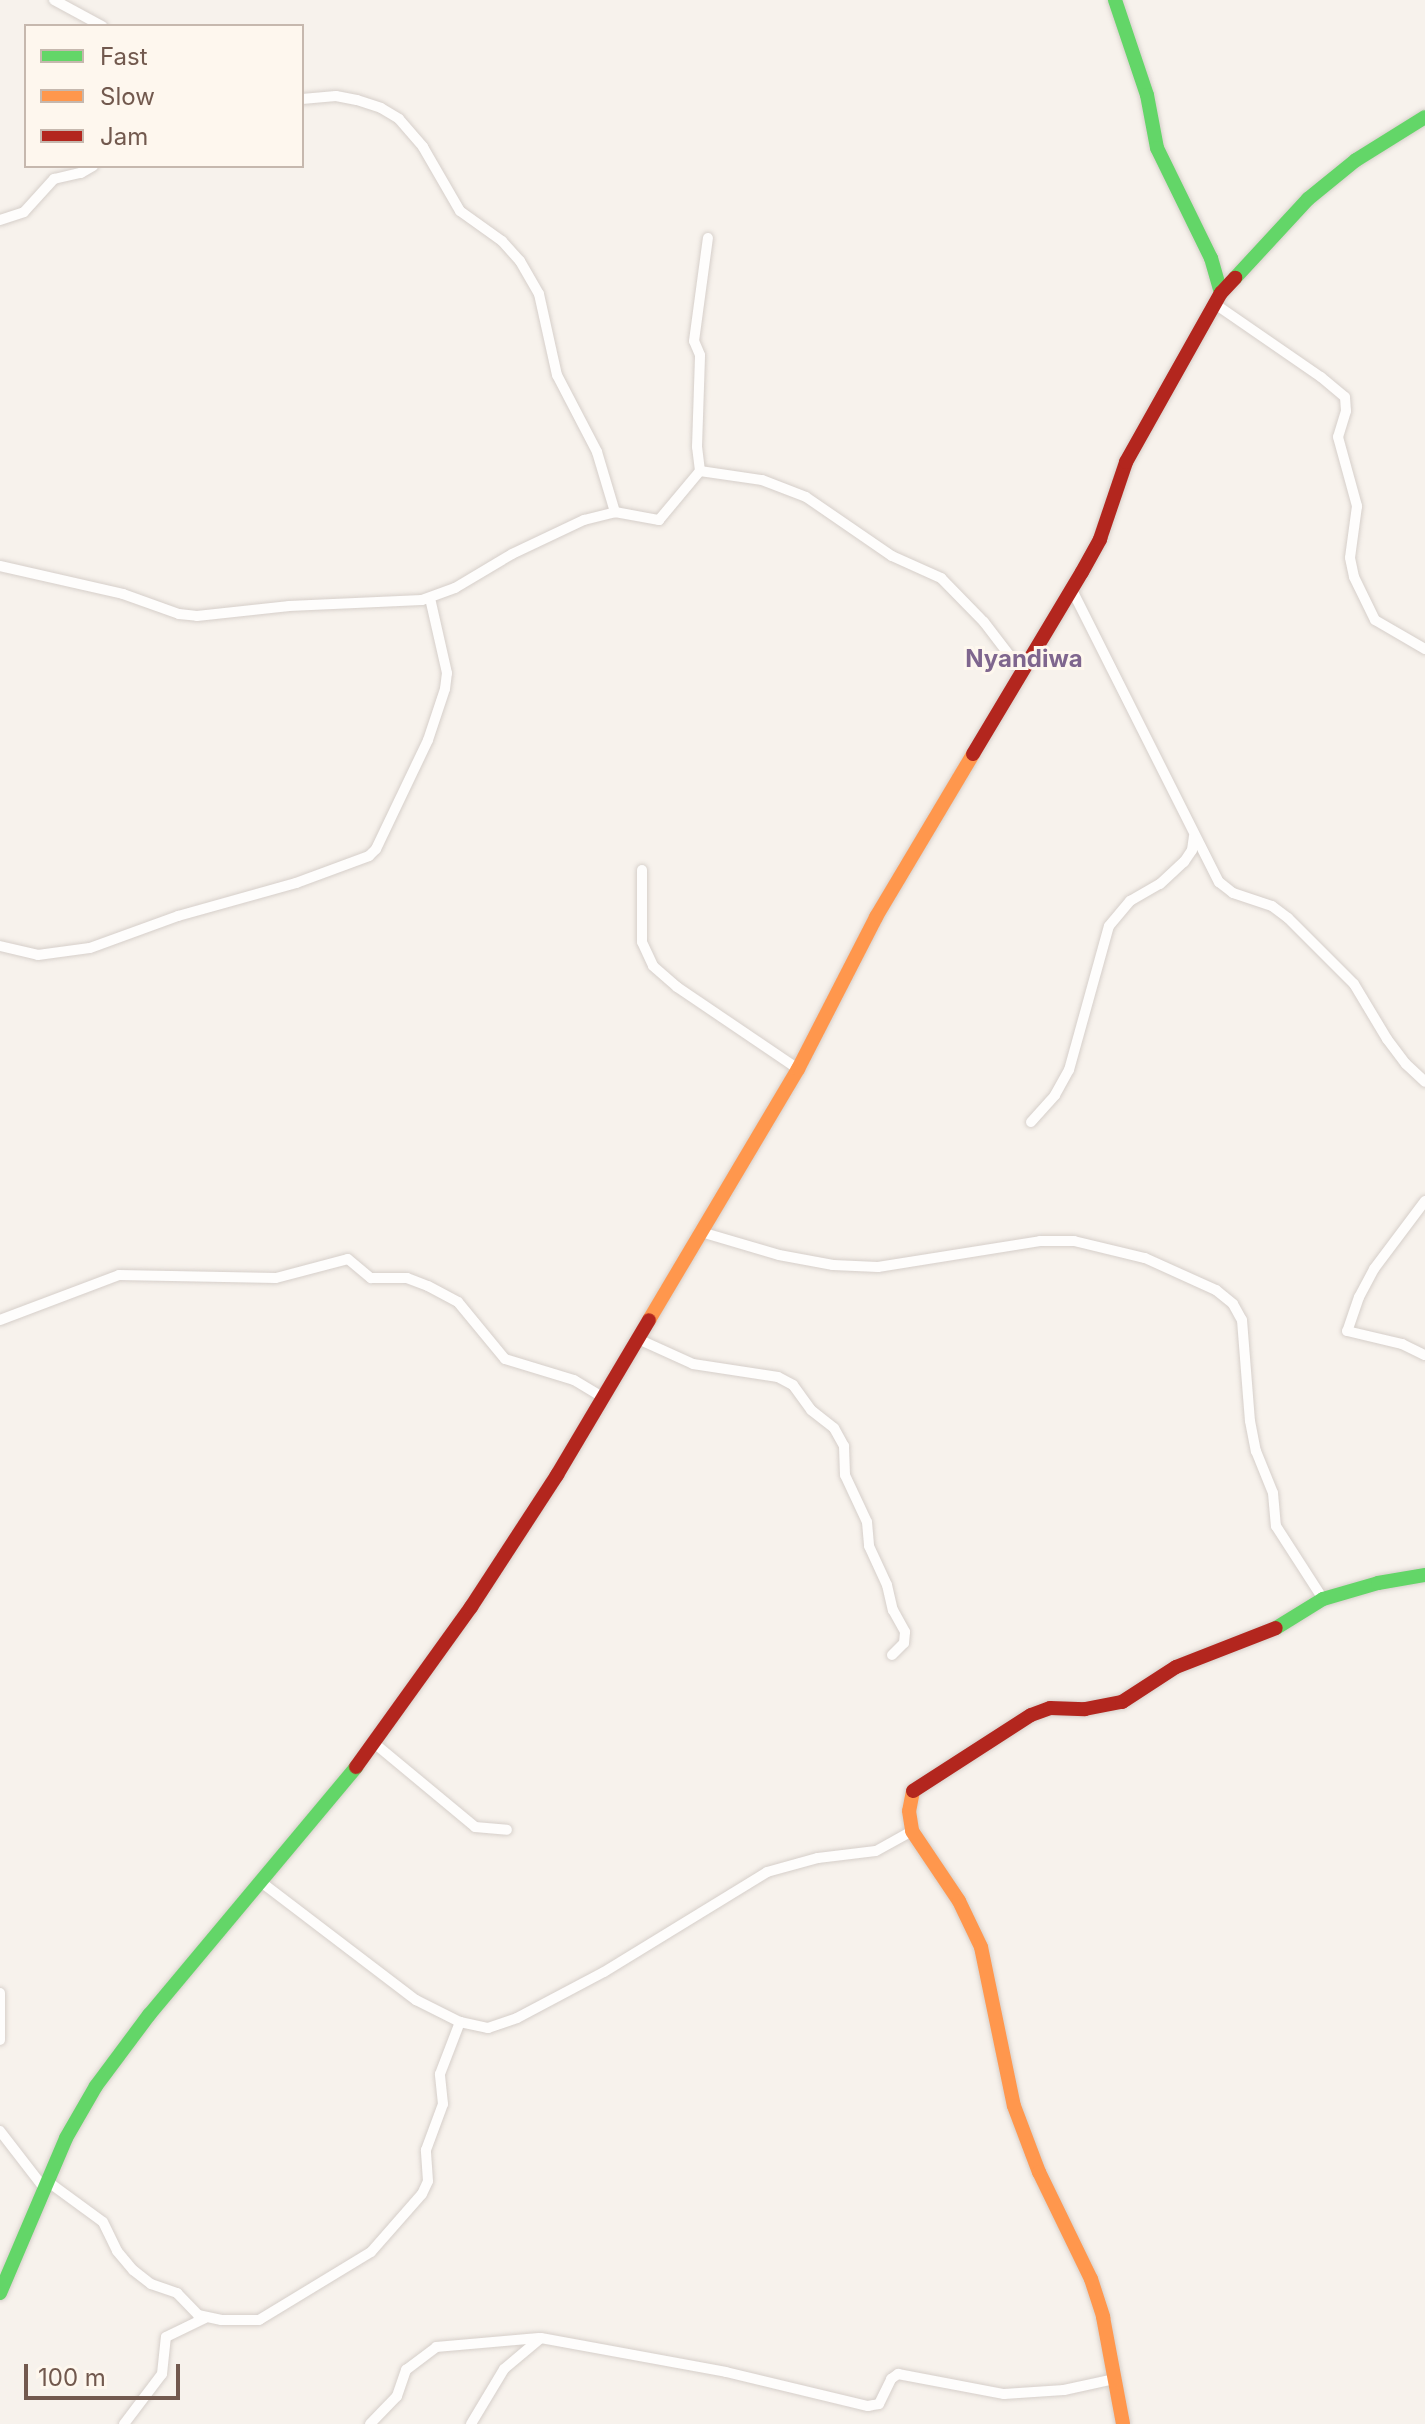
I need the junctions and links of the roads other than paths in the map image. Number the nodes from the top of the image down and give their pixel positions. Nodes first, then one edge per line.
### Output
1 (54, 0) edge
2 (1115, 0) edge
3 (98, 24) edge
4 (304, 99) edge
5 (1425, 117) edge
6 (90, 168) edge
7 (0, 220) edge
8 (708, 238) dead end
9 (1218, 298) junction
10 (700, 471) junction
11 (615, 512) junction
12 (0, 566) edge
13 (1072, 590) junction
14 (430, 598) junction
15 (1425, 649) edge
16 (1023, 673) junction
17 (1194, 830) junction
18 (642, 870) dead end
19 (0, 946) edge
20 (798, 1069) junction
21 (1425, 1082) edge
22 (1031, 1122) dead end
23 (1425, 1201) edge
24 (701, 1232) junction
25 (0, 1320) edge
26 (638, 1339) junction
27 (1425, 1355) edge
28 (604, 1398) junction
29 (1425, 1575) edge
30 (1323, 1599) junction
31 (892, 1655) dead end
32 (374, 1743) junction
33 (507, 1830) dead end
34 (912, 1831) junction
35 (261, 1882) junction
36 (0, 1993) edge
37 (460, 2022) junction
38 (0, 2040) edge
39 (0, 2131) edge
40 (46, 2184) junction
41 (0, 2293) edge
42 (205, 2318) junction
43 (541, 2338) junction
44 (1114, 2379) junction
45 (124, 2424) edge
46 (370, 2424) edge
47 (471, 2424) edge
48 (1123, 2424) edge

1 - 3 street
2 - 9 street
4 - 11 street
5 - 9 street
6 - 7 street
8 - 10 street
9 - 13 street
9 - 15 street
10 - 11 street
10 - 16 street
11 - 14 street
12 - 14 street
13 - 16 street
13 - 17 street
14 - 19 street
16 - 20 street
17 - 21 street
17 - 22 street
18 - 20 street
20 - 24 street
23 - 27 street
24 - 26 street
24 - 30 street
25 - 28 street
26 - 28 street
26 - 31 street
28 - 32 street
29 - 30 street
30 - 34 street
32 - 33 street
32 - 35 street
34 - 37 street
34 - 44 street
35 - 37 street
35 - 40 street
36 - 38 street
37 - 42 street
39 - 40 street
40 - 41 street
40 - 42 street
42 - 45 street
43 - 44 street
43 - 46 street
43 - 47 street
44 - 48 street

